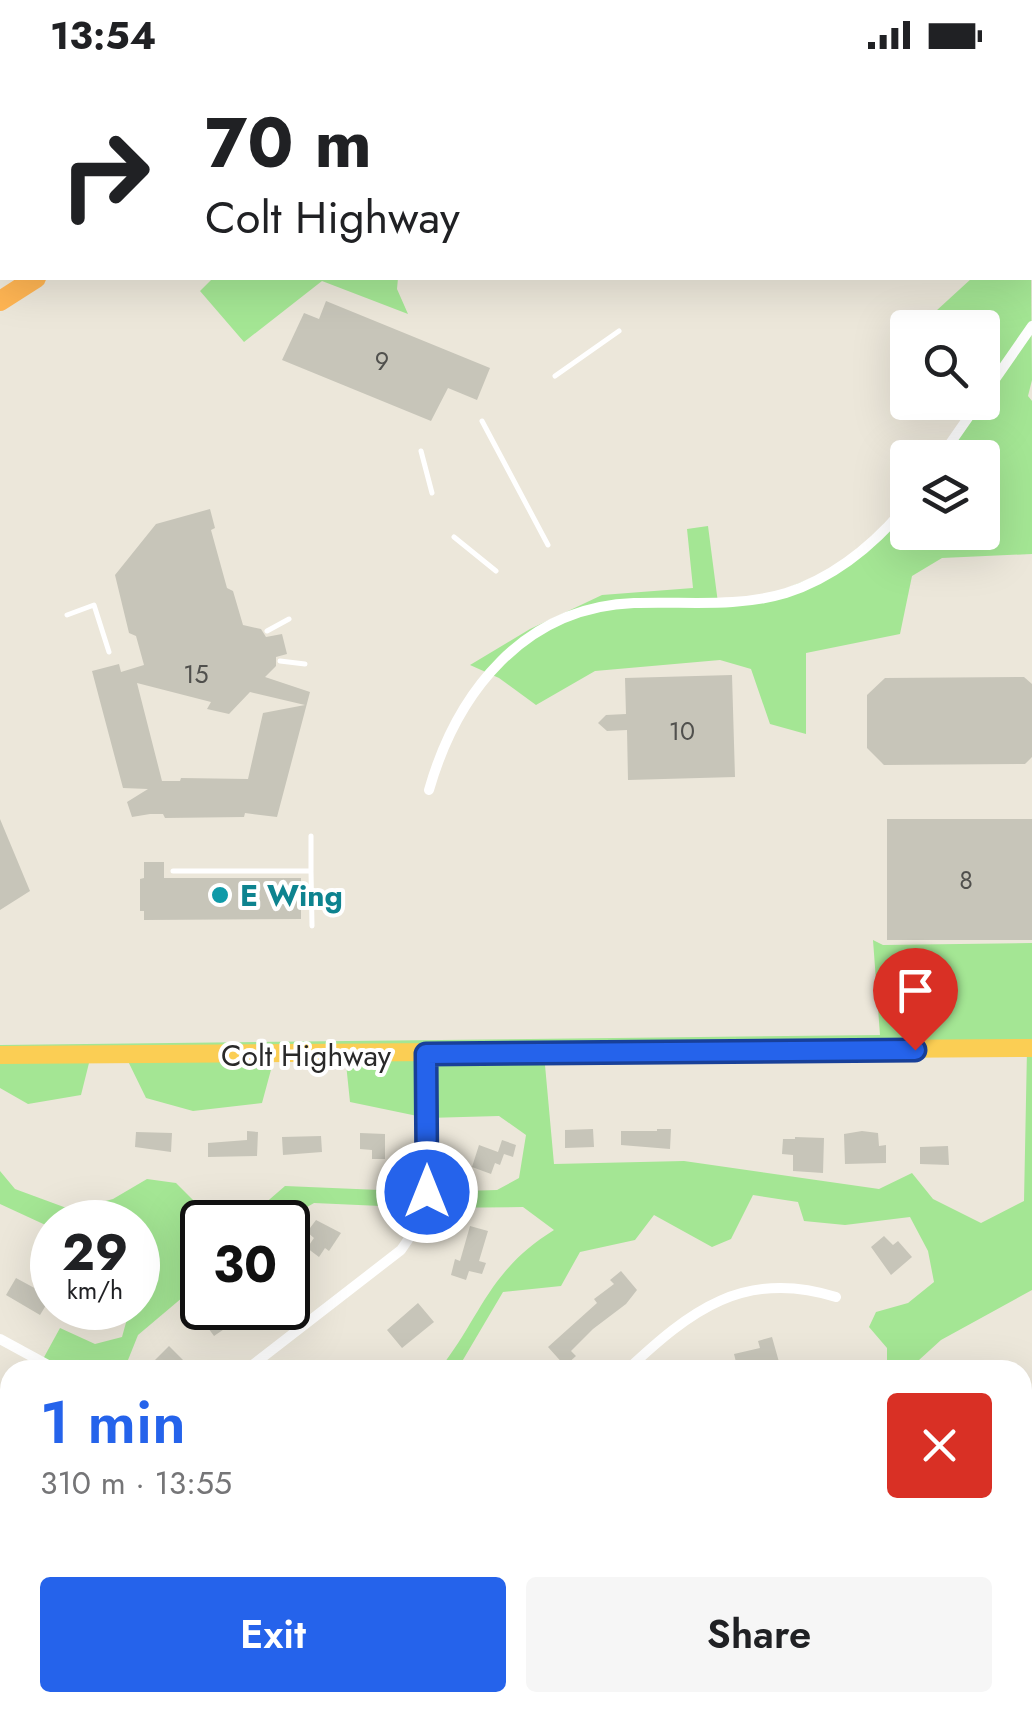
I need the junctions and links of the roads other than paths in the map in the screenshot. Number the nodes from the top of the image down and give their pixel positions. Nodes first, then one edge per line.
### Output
1 (33, 280) edge
2 (0, 301) edge
3 (1032, 326) edge
4 (620, 331) dead end
5 (1000, 372) edge
6 (556, 376) dead end
7 (482, 421) dead end
8 (421, 452) dead end
9 (432, 493) dead end
10 (890, 524) edge
11 (454, 537) dead end
12 (548, 546) dead end
13 (496, 571) dead end
14 (68, 615) dead end
15 (288, 619) dead end
16 (267, 630) dead end
17 (109, 652) dead end
18 (280, 661) dead end
19 (305, 664) dead end
20 (430, 790) dead end
21 (311, 836) dead end
22 (174, 871) dead end
23 (311, 871) junction
24 (312, 926) dead end
25 (1032, 1048) edge
26 (426, 1054) junction
27 (0, 1056) edge
28 (836, 1297) dead end
29 (0, 1338) edge
30 (39, 1360) edge
31 (259, 1360) edge
32 (638, 1360) edge

1 - 2 highway
3 - 5 street
4 - 6 lane
7 - 12 lane
8 - 9 lane
10 - 20 street
11 - 13 lane
14 - 17 lane
15 - 16 lane
18 - 19 lane
21 - 23 lane
22 - 23 lane
23 - 24 lane
25 - 26 highway, Colt Highway
26 - 27 highway, Colt Highway
26 - 31 street
28 - 32 street
29 - 30 street

